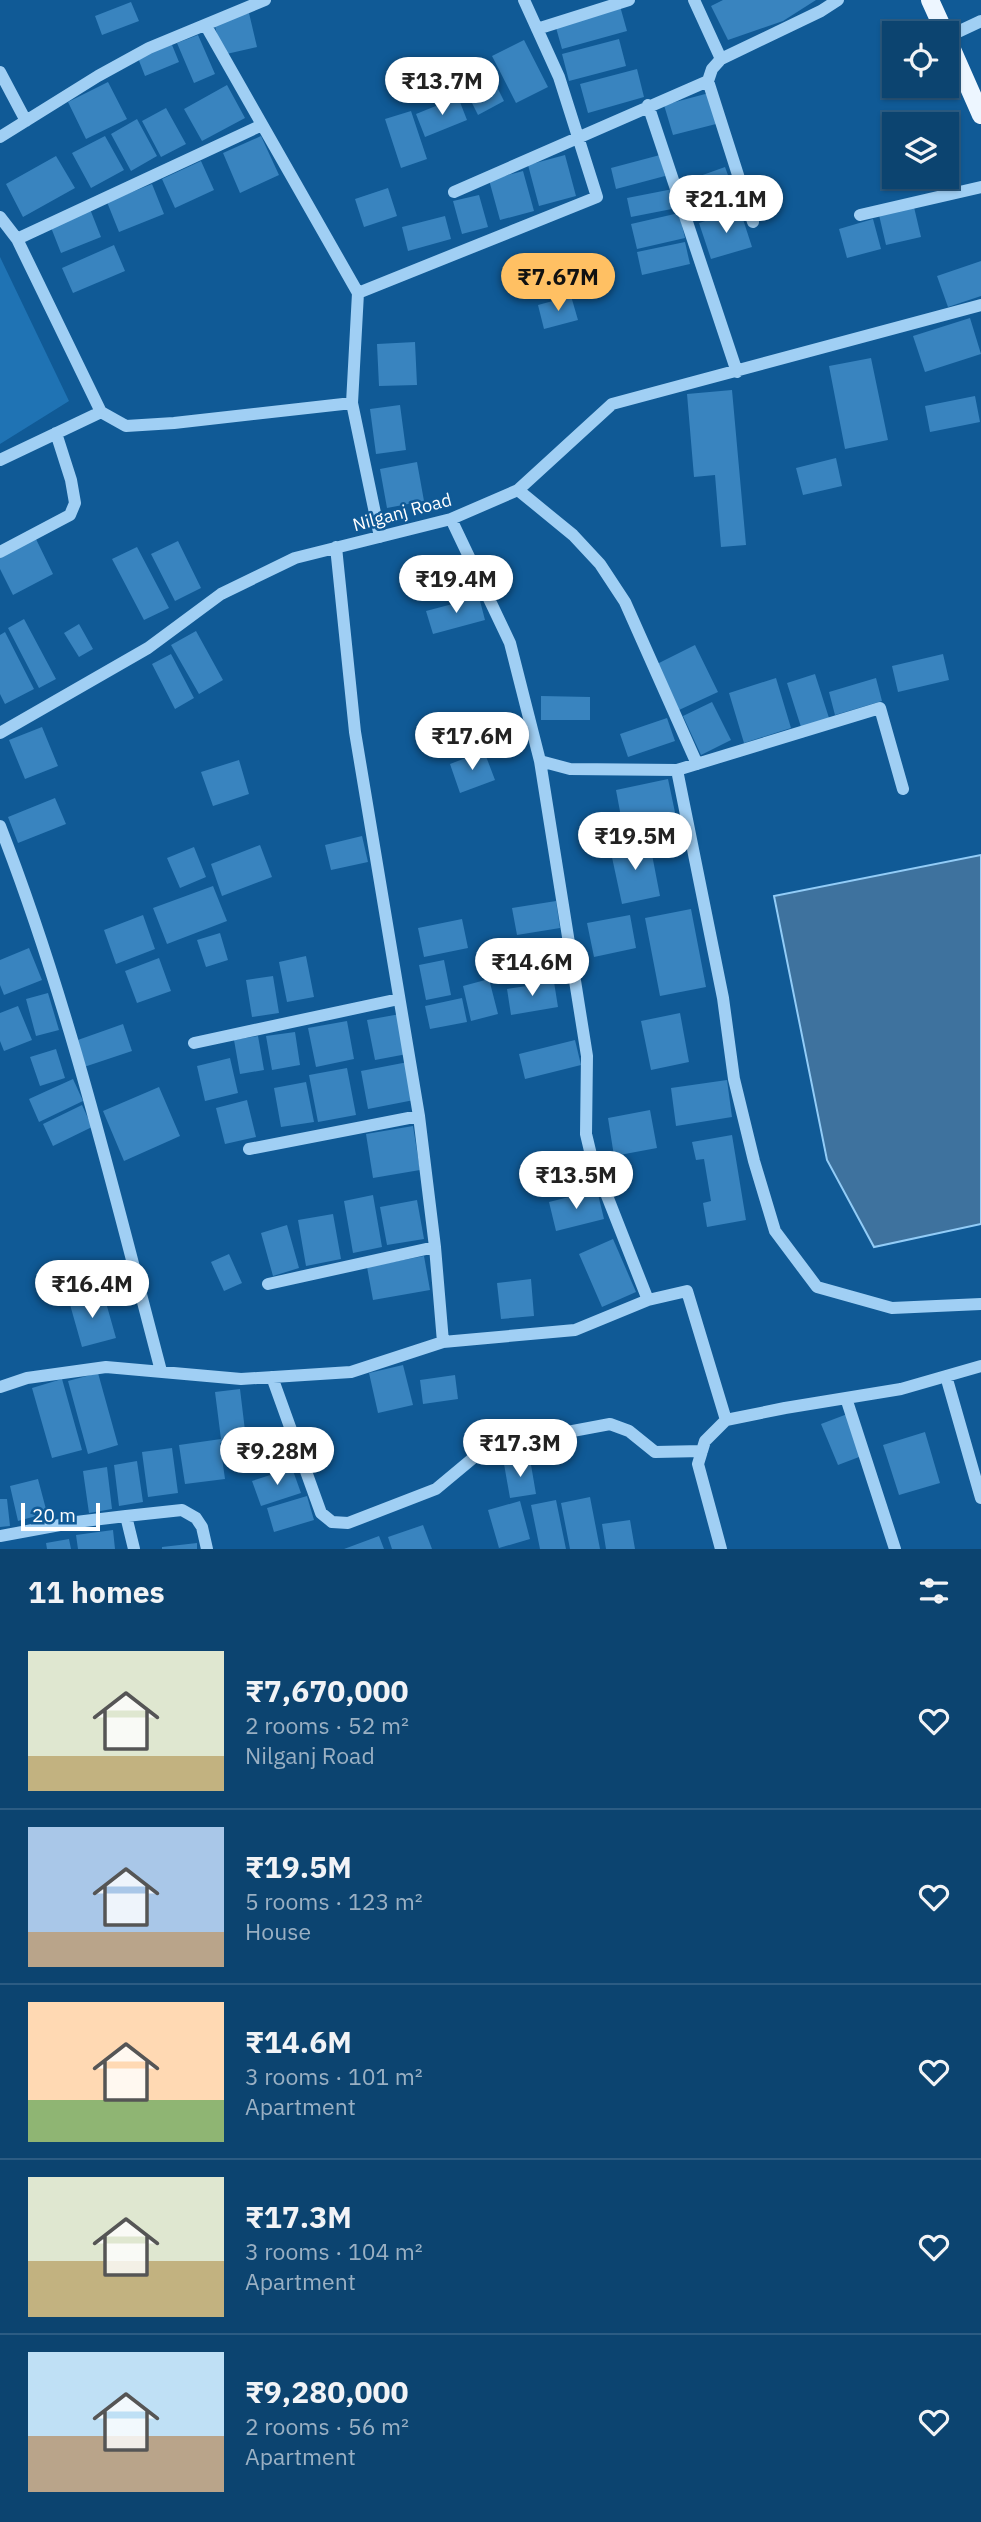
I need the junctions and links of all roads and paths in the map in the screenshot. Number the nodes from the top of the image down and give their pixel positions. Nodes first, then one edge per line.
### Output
1 (265, 0) edge
2 (524, 0) edge
3 (629, 0) edge
4 (694, 0) edge
5 (838, 0) edge
6 (930, 0) edge
7 (939, 21) edge
8 (981, 21) edge
9 (206, 26) junction
10 (537, 29) junction
11 (959, 30) edge
12 (720, 60) junction
13 (959, 65) edge
14 (0, 72) edge
15 (708, 81) junction
16 (649, 105) junction
17 (981, 115) edge
18 (26, 121) junction
19 (262, 125) junction
20 (0, 137) edge
21 (578, 138) junction
22 (981, 187) edge
23 (454, 192) dead end
24 (860, 215) dead end
25 (0, 218) edge
26 (753, 222) dead end
27 (17, 239) junction
28 (358, 293) junction
29 (981, 305) edge
30 (737, 372) junction
31 (352, 403) junction
32 (101, 412) junction
33 (57, 433) junction
34 (0, 460) edge
35 (518, 490) junction
36 (451, 519) junction
37 (380, 537) junction
38 (336, 547) junction
39 (0, 552) edge
40 (0, 733) edge
41 (540, 761) junction
42 (697, 764) junction
43 (677, 770) junction
44 (903, 789) dead end
45 (0, 826) edge
46 (400, 999) junction
47 (194, 1043) dead end
48 (419, 1116) junction
49 (248, 1149) dead end
50 (435, 1247) junction
51 (268, 1284) dead end
52 (648, 1300) junction
53 (981, 1304) edge
54 (443, 1342) junction
55 (981, 1366) edge
56 (162, 1371) junction
57 (946, 1376) junction
58 (272, 1377) junction
59 (0, 1387) edge
60 (846, 1398) junction
61 (726, 1420) junction
62 (702, 1451) junction
63 (981, 1498) edge
64 (126, 1516) junction
65 (0, 1536) edge
66 (134, 1549) edge
67 (207, 1549) edge
68 (721, 1549) edge
69 (895, 1549) edge

1 - 9 street
2 - 10 street
3 - 10 street
4 - 12 street
5 - 12 street
6 - 7 main road
8 - 11 street
9 - 18 street
9 - 19 street
10 - 21 street
12 - 15 street
13 - 17 main road
14 - 18 street
15 - 16 street
15 - 26 street
16 - 21 street
16 - 30 street
18 - 20 street
19 - 27 street
19 - 28 street
21 - 23 street
21 - 28 street
22 - 24 street
25 - 27 street
27 - 32 street
28 - 31 street
29 - 30 street, Nilganj Road
30 - 35 street, Nilganj Road
31 - 32 street
31 - 37 street
32 - 33 street
33 - 34 street
33 - 39 street
35 - 36 street, Nilganj Road
35 - 42 street
36 - 37 street, Nilganj Road
36 - 41 street
37 - 38 street, Nilganj Road
38 - 40 street, Nilganj Road
38 - 46 street
41 - 43 street
41 - 52 street
42 - 43 street
42 - 44 street
43 - 53 street
45 - 56 street
46 - 47 street
46 - 48 street
48 - 49 street
48 - 50 street
50 - 51 street
50 - 54 street
52 - 54 street
52 - 61 street
54 - 58 street
55 - 57 street
56 - 58 street
56 - 59 street
57 - 60 street
57 - 63 street
58 - 62 street
60 - 61 street
60 - 69 street
61 - 62 street
62 - 68 street
64 - 65 street
64 - 66 street
64 - 67 street

